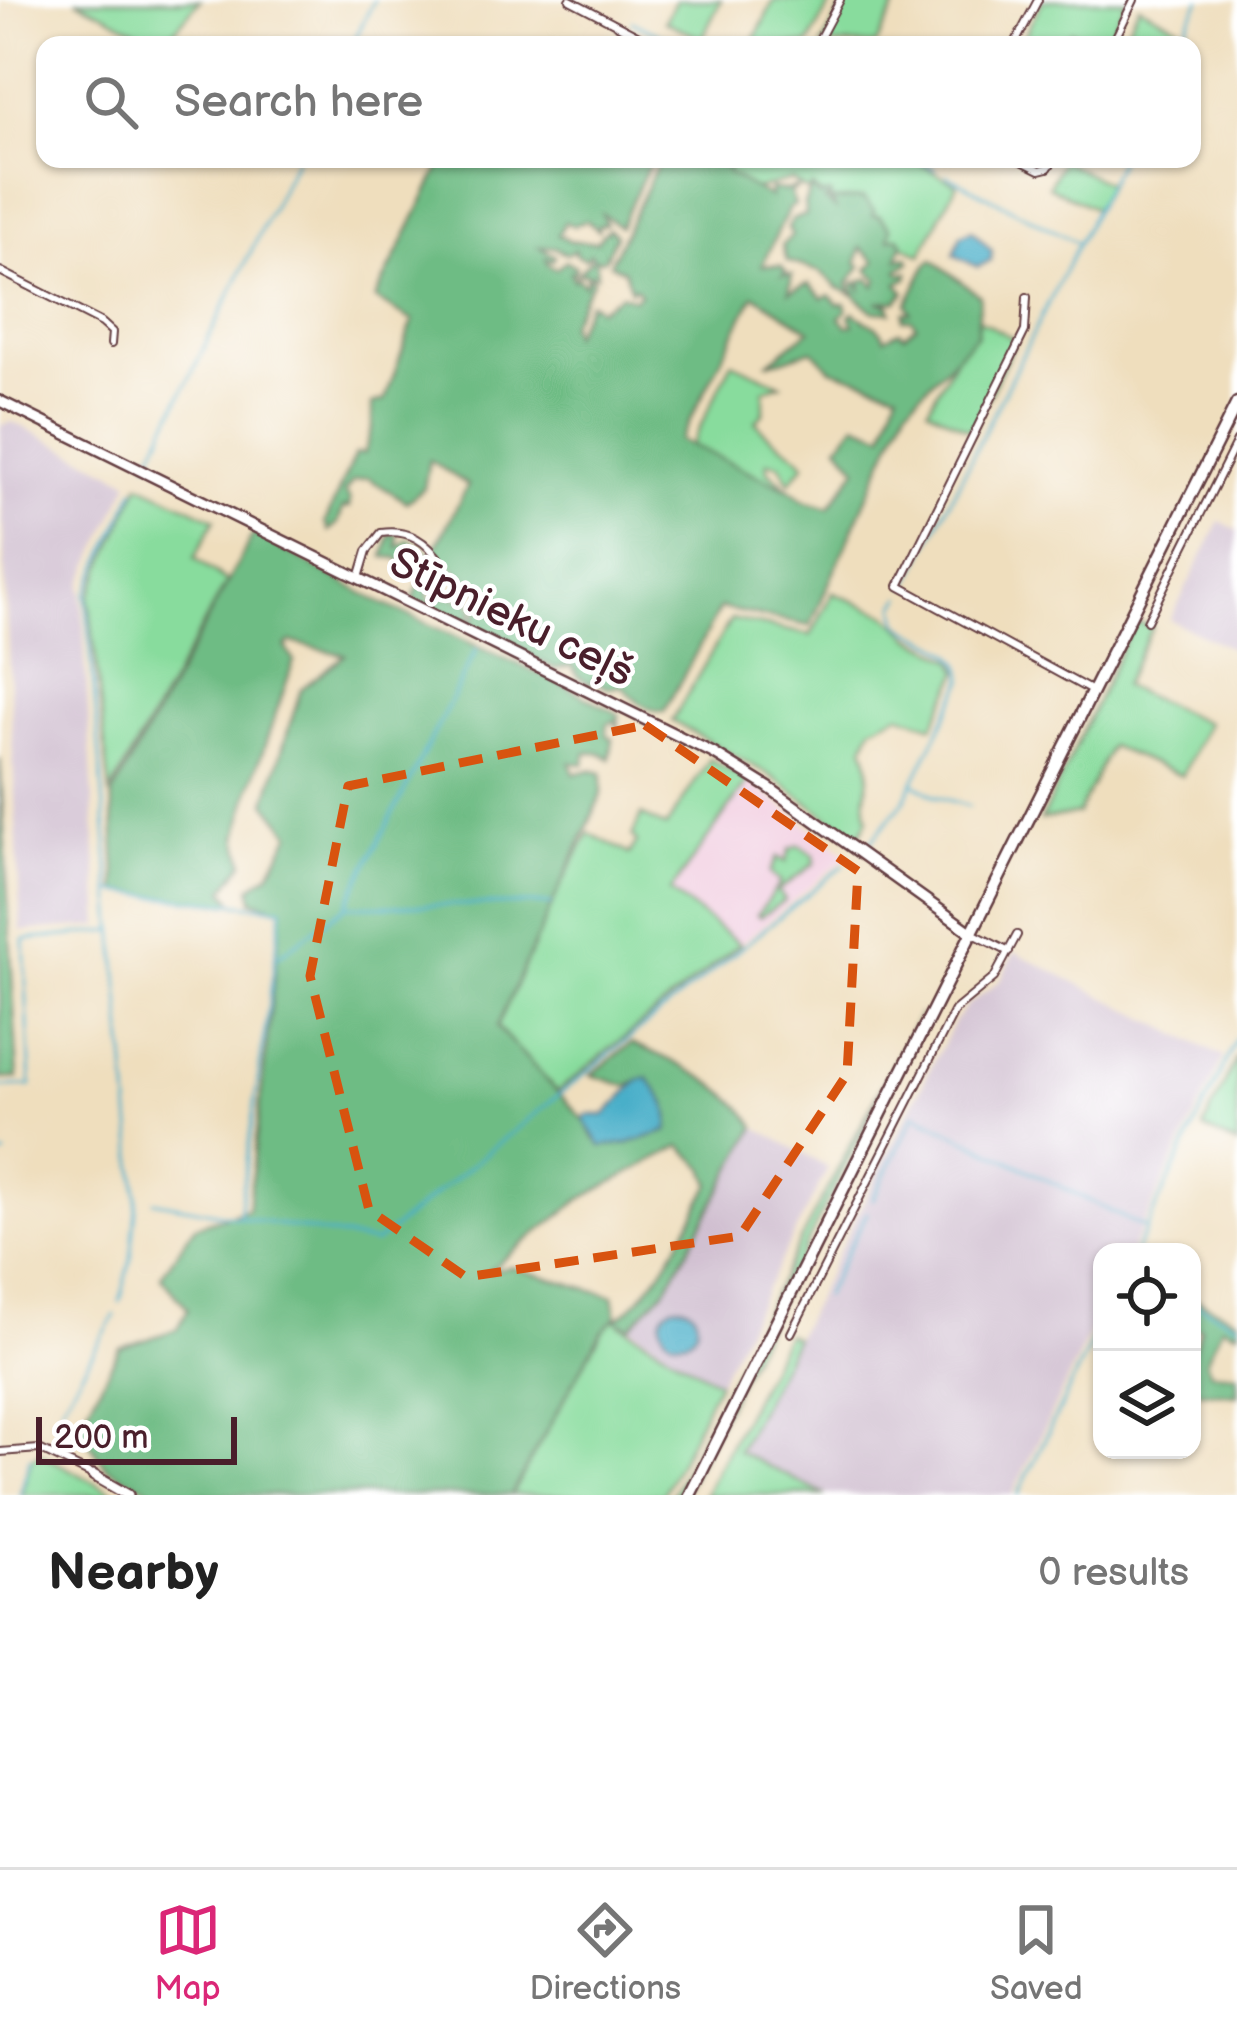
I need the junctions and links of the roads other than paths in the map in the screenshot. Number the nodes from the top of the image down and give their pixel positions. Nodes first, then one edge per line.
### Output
1 (570, 0) edge
2 (839, 0) edge
3 (1038, 0) edge
4 (1134, 0) edge
5 (639, 36) edge
6 (821, 36) edge
7 (1019, 36) edge
8 (1116, 36) edge
9 (0, 272) edge
10 (1027, 297) dead end
11 (111, 344) dead end
12 (0, 401) edge
13 (1237, 403) edge
14 (1237, 441) edge
15 (358, 578) junction
16 (437, 583) dead end
17 (1147, 621) dead end
18 (1093, 692) junction
19 (972, 933) junction
20 (1017, 935) dead end
21 (1009, 952) junction
22 (791, 1333) dead end
23 (0, 1452) edge
24 (93, 1475) joint
25 (128, 1495) edge
26 (690, 1495) edge

1 - 5 street
2 - 6 street
3 - 7 street
4 - 8 street
9 - 11 street
10 - 18 street
12 - 15 main road, Stīpnieku ceļš
13 - 18 main road
14 - 17 street
15 - 16 street
15 - 19 main road, Stīpnieku ceļš
18 - 19 main road
19 - 21 street
19 - 26 main road
20 - 21 street
21 - 22 street
23 - 24 street
24 - 25 main road

